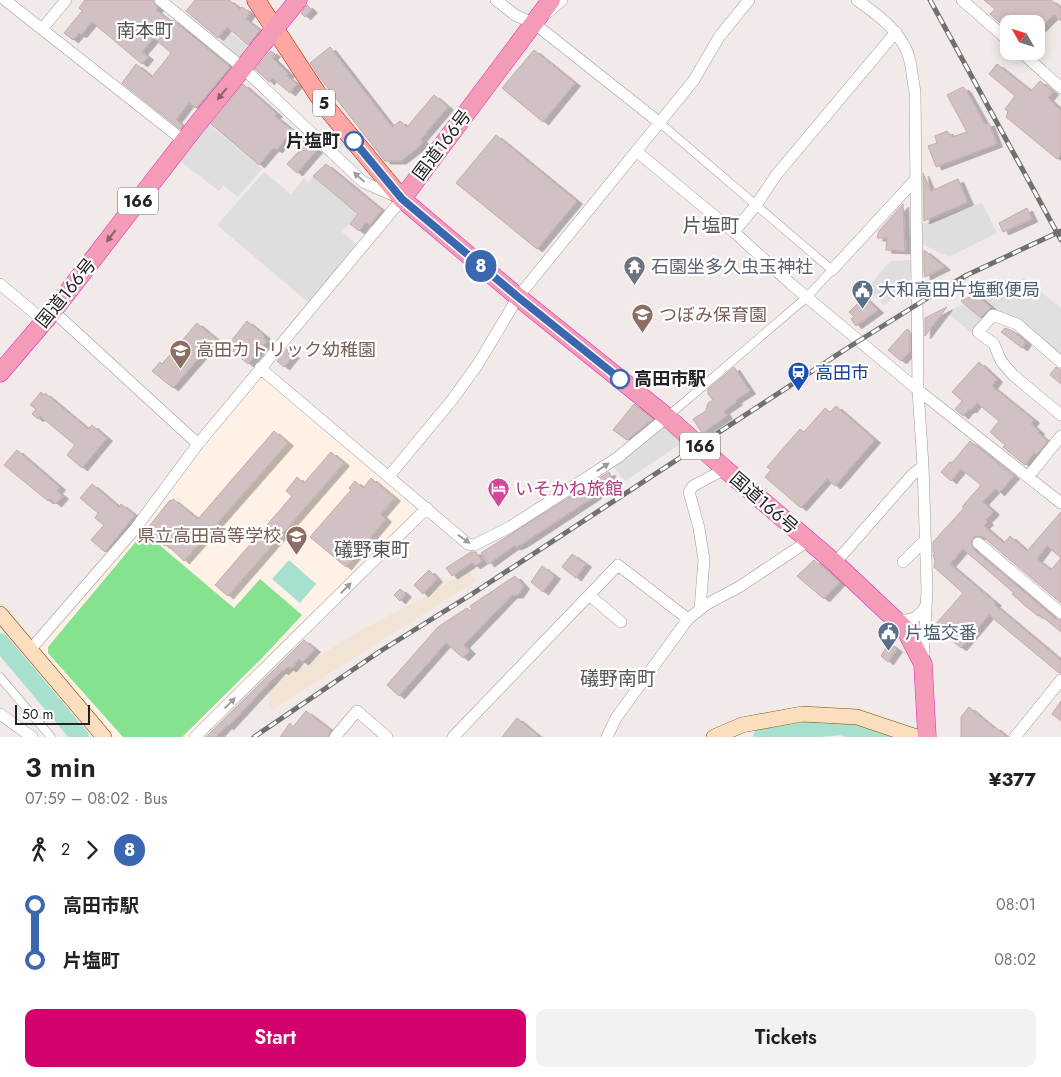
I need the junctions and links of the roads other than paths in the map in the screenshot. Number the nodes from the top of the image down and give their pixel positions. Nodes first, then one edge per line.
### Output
1 (5, 0) edge
2 (66, 0) edge
3 (160, 0) edge
4 (256, 0) edge
5 (298, 0) edge
6 (496, 0) edge
7 (543, 0) edge
8 (551, 0) edge
9 (562, 0) edge
10 (749, 0) edge
11 (857, 0) edge
12 (968, 2) edge
13 (534, 24) junction
14 (42, 29) junction
15 (274, 29) junction
16 (896, 32) junction
17 (1000, 32) edge
18 (1030, 60) edge
19 (243, 68) junction
20 (1061, 88) edge
21 (660, 122) junction
22 (184, 142) junction
23 (636, 150) junction
24 (915, 180) junction
25 (402, 199) junction
26 (756, 205) junction
27 (734, 232) junction
28 (832, 270) junction
29 (0, 284) edge
30 (807, 296) junction
31 (518, 297) junction
32 (48, 316) junction
33 (1061, 362) edge
34 (260, 368) junction
35 (0, 373) edge
36 (918, 390) junction
37 (1061, 415) edge
38 (667, 417) junction
39 (1061, 436) edge
40 (198, 444) junction
41 (923, 466) junction
42 (725, 469) junction
43 (389, 476) junction
44 (1028, 477) junction
45 (1061, 502) edge
46 (426, 508) junction
47 (925, 540) junction
48 (808, 541) junction
49 (978, 543) dead end
50 (903, 562) dead end
51 (835, 563) junction
52 (589, 595) junction
53 (926, 605) junction
54 (700, 609) junction
55 (888, 612) junction
56 (1061, 612) edge
57 (0, 614) edge
58 (688, 620) junction
59 (621, 622) dead end
60 (30, 650) junction
61 (923, 664) junction
62 (0, 677) edge
63 (1059, 686) edge
64 (0, 714) edge
65 (32, 737) edge
66 (51, 737) edge
67 (104, 737) edge
68 (196, 737) edge
69 (335, 737) edge
70 (387, 737) edge
71 (453, 737) edge
72 (607, 737) edge
73 (714, 737) edge
74 (918, 737) edge
75 (927, 737) edge
76 (1015, 737) edge

1 - 14 street
2 - 14 street
3 - 19 street
4 - 15 main road, 5
5 - 15 highway, 国道166号 / 166
6 - 13 street
7 - 13 street
8 - 13 highway, 国道166号
9 - 13 street
10 - 21 street
11 - 16 street
12 - 17 street
13 - 21 street
13 - 25 highway, 国道166号
14 - 22 street
15 - 19 highway, 国道166号 / 166
15 - 25 main road, 5
16 - 24 street
16 - 26 street
18 - 20 street
19 -> 22 highway, 国道166号 / 166
25 -> 19 street
21 - 23 street
21 - 26 street
22 -> 32 highway, 国道166号 / 166
23 - 27 street
23 - 31 street
24 - 28 street
24 - 36 street
25 - 31 highway, 国道166号 / 166
25 - 34 street
26 - 27 street
26 - 28 street
27 - 30 street
28 - 30 street
29 - 32 street
30 - 36 street
30 - 38 street
31 - 38 highway, 国道166号 / 166
31 - 43 street
32 - 35 highway, 国道166号 / 166
32 - 40 street
33 - 37 street
34 - 40 street
34 - 43 street
36 - 41 street
36 - 44 street
38 - 42 highway, 国道166号 / 166
46 -> 38 street
39 - 44 street
40 - 60 street
41 - 47 street
41 - 51 street
42 - 48 highway, 国道166号 / 166
42 - 54 street
43 - 46 street
44 - 45 street
68 -> 46 street
47 - 50 street
47 - 53 street
48 - 51 highway, 国道166号 / 166
48 - 54 street
49 - 56 street
51 - 55 highway, 国道166号 / 166
52 - 58 street
52 - 59 street
52 - 71 street
53 - 55 street
53 - 61 street
54 - 58 street
55 - 61 highway, 国道166号 / 166
57 - 60 main road
58 - 72 street
60 - 67 main road
61 - 75 highway, 国道166号 / 166
62 - 66 street
63 - 76 street
64 - 65 street
69 - 70 street
73 - 74 main road

